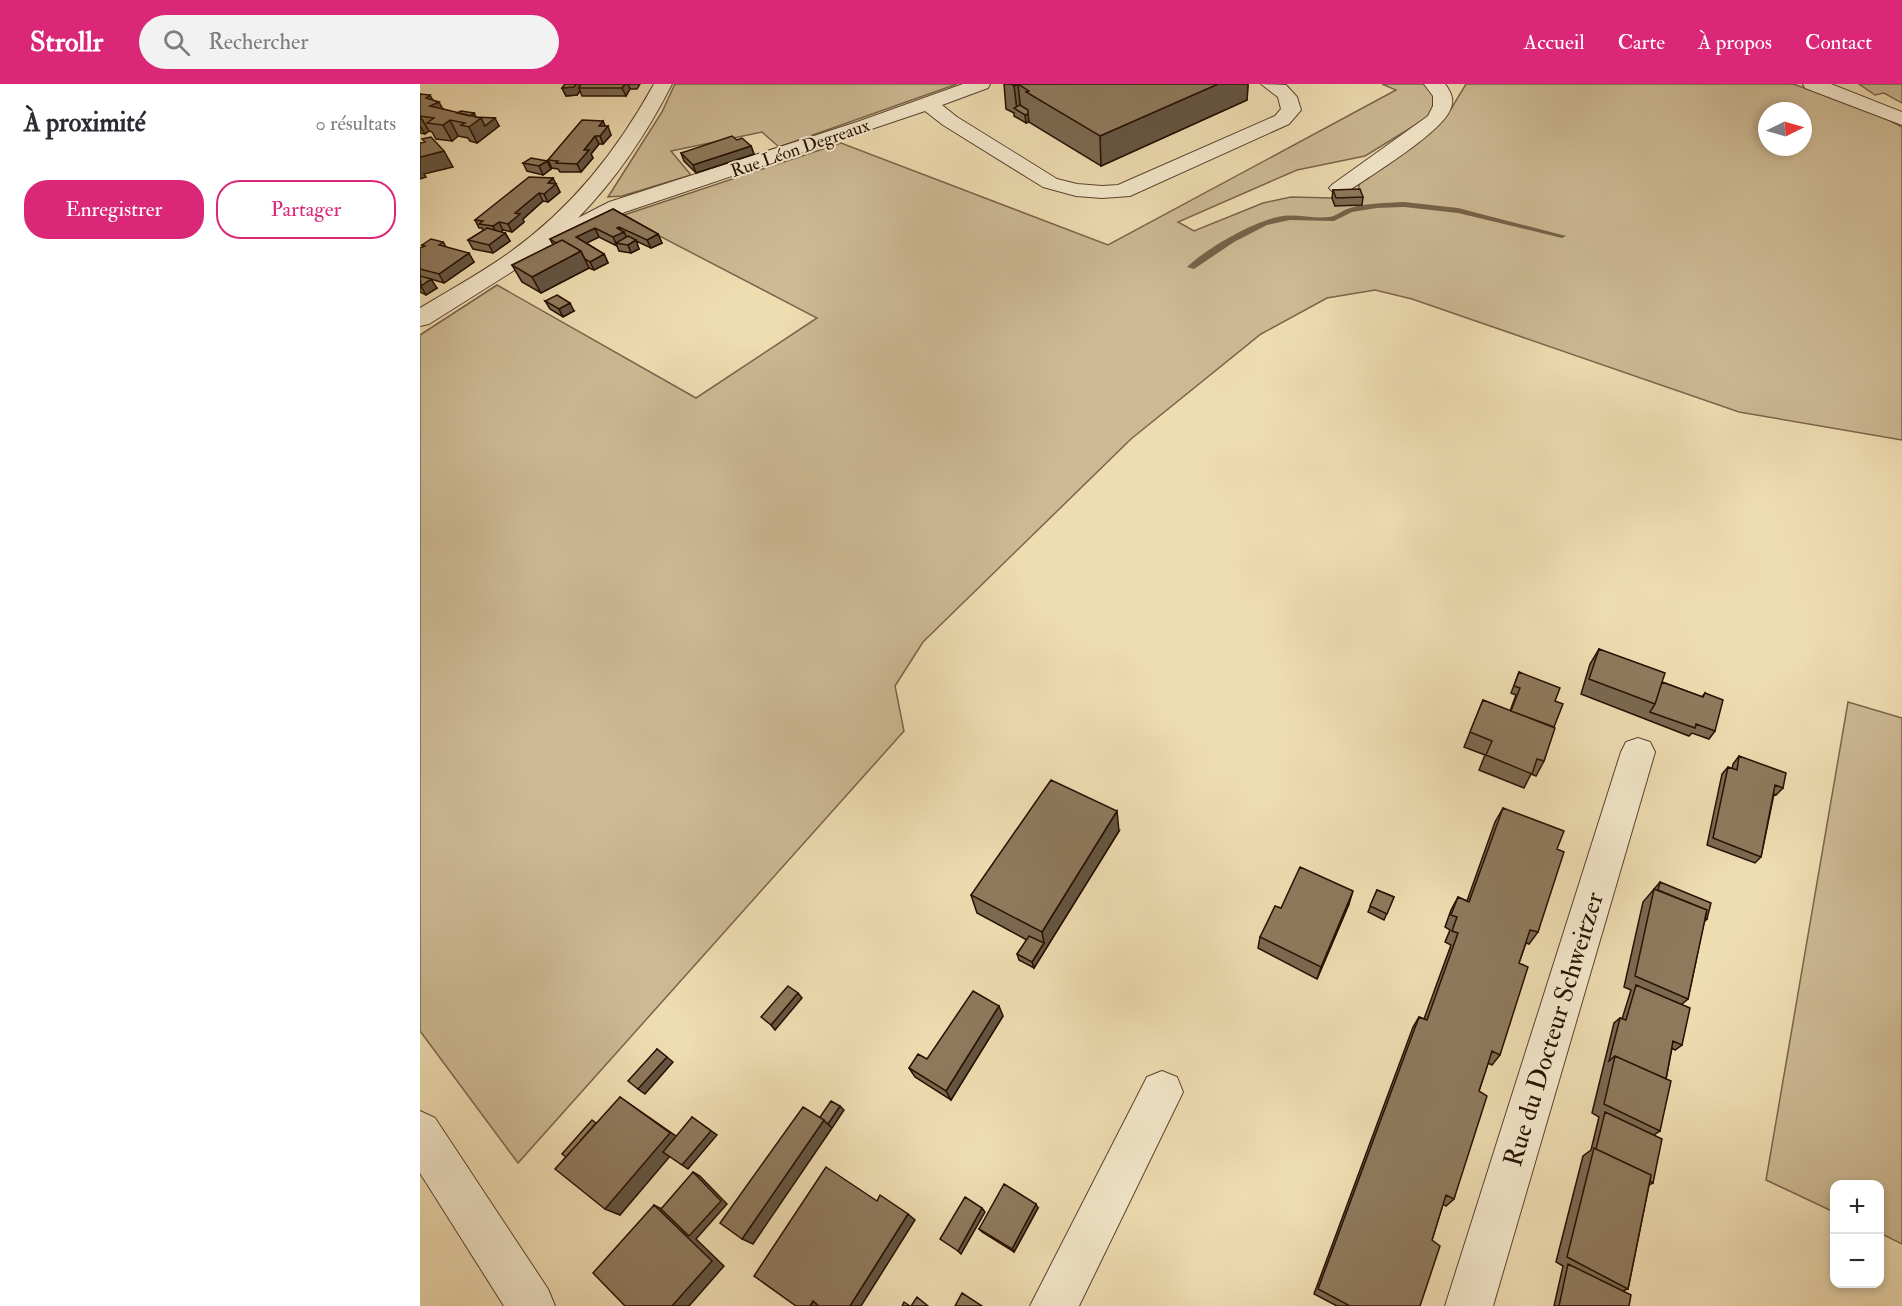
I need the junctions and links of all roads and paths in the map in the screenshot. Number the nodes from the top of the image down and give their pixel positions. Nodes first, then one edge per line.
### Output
1 (663, 84) edge
2 (981, 84) edge
3 (1270, 84) edge
4 (1433, 84) edge
5 (1812, 84) edge
6 (1850, 84) edge
7 (928, 103) junction
8 (1883, 110) junction
9 (1902, 119) edge
10 (1340, 188) edge
11 (580, 204) junction
12 (617, 207) junction
13 (546, 235) junction
14 (422, 315) edge
15 (1638, 752) dead end
16 (1162, 1092) dead end
17 (420, 1133) edge
18 (531, 1306) edge
19 (1054, 1306) edge
20 (1469, 1306) edge

1 - 11 street
2 - 7 street, Rue Léon Degreaux
3 - 7 street
4 - 10 street
5 - 8 street
6 - 8 street
7 - 12 street, Rue Léon Degreaux
8 - 9 street
11 - 12 street, Rue Léon Degreaux
11 - 13 street
12 - 13 street, Rue Léon Degreaux
13 - 14 street, Rue Léon Degreaux
15 - 20 street, Rue du Docteur Schweitzer
16 - 19 street
17 - 18 street

